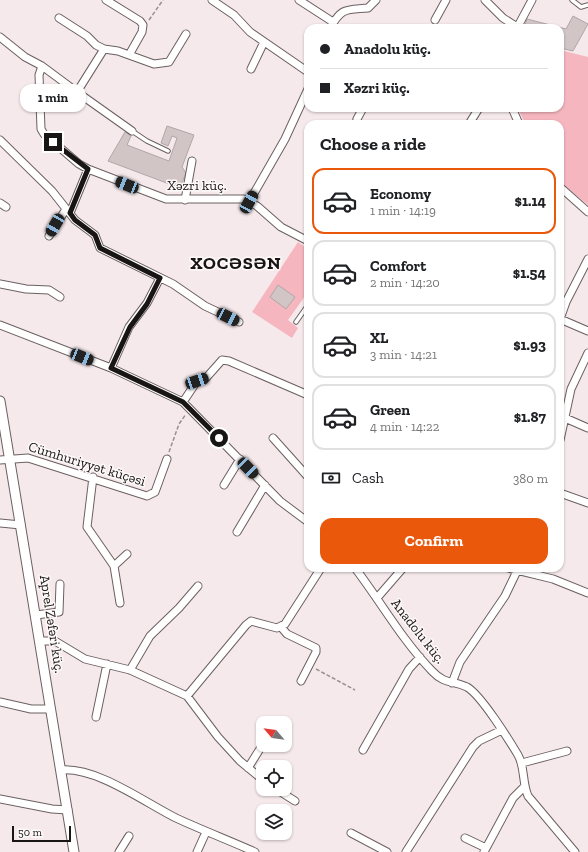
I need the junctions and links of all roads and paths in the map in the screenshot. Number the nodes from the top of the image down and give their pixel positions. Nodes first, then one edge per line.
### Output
1 (106, 0) edge
2 (163, 0) edge
3 (212, 0) edge
4 (299, 0) edge
5 (376, 0) edge
6 (446, 0) edge
7 (532, 0) edge
8 (572, 0) edge
9 (488, 1) edge
10 (588, 5) edge
11 (59, 18) dead end
12 (435, 20) dead end
13 (331, 24) edge
14 (332, 24) edge
15 (512, 24) edge
16 (519, 24) edge
17 (143, 25) junction
18 (186, 34) dead end
19 (0, 37) edge
20 (264, 42) junction
21 (104, 49) junction
22 (129, 55) junction
23 (42, 66) junction
24 (251, 69) dead end
25 (304, 69) edge
26 (77, 92) junction
27 (304, 98) edge
28 (132, 131) joint
29 (0, 140) edge
30 (168, 151) dead end
31 (192, 161) dead end
32 (88, 169) junction
33 (564, 191) edge
34 (185, 200) junction
35 (249, 202) junction
36 (68, 211) junction
37 (588, 212) edge
38 (49, 236) dead end
39 (304, 239) edge
40 (588, 259) edge
41 (160, 278) junction
42 (0, 284) edge
43 (60, 297) dead end
44 (564, 308) edge
45 (304, 311) edge
46 (564, 321) edge
47 (238, 322) dead end
48 (296, 322) dead end
49 (0, 324) edge
50 (588, 331) edge
51 (588, 353) edge
52 (111, 368) junction
53 (304, 393) edge
54 (0, 401) edge
55 (183, 402) junction
56 (190, 407) junction
57 (565, 418) junction
58 (564, 422) edge
59 (588, 428) edge
60 (273, 438) dead end
61 (5, 459) edge
62 (167, 459) joint
63 (240, 459) junction
64 (304, 473) edge
65 (93, 477) junction
66 (224, 485) dead end
67 (265, 485) junction
68 (564, 495) edge
69 (588, 503) edge
70 (304, 519) edge
71 (0, 523) edge
72 (21, 525) junction
73 (237, 532) dead end
74 (127, 554) dead end
75 (114, 566) junction
76 (318, 572) edge
77 (358, 572) edge
78 (400, 572) edge
79 (517, 572) edge
80 (534, 572) edge
81 (60, 584) dead end
82 (198, 586) dead end
83 (588, 593) edge
84 (377, 598) junction
85 (120, 603) dead end
86 (36, 614) junction
87 (281, 627) junction
88 (40, 641) junction
89 (420, 657) junction
90 (107, 664) junction
91 (309, 665) junction
92 (130, 670) junction
93 (301, 681) dead end
94 (452, 683) junction
95 (355, 690) dead end
96 (187, 696) junction
97 (0, 702) edge
98 (52, 709) junction
99 (96, 716) dead end
100 (502, 730) junction
101 (363, 750) dead end
102 (567, 751) dead end
103 (258, 752) edge
104 (522, 763) junction
105 (248, 768) junction
106 (61, 770) junction
107 (256, 774) edge
108 (524, 787) junction
109 (287, 796) edge
110 (0, 799) edge
111 (295, 801) dead end
112 (68, 810) junction
113 (206, 832) junction
114 (352, 833) dead end
115 (129, 836) dead end
116 (465, 838) dead end
117 (485, 850) edge
118 (74, 852) edge
119 (119, 852) edge
120 (197, 852) edge
121 (255, 852) edge
122 (387, 852) edge
123 (406, 852) edge
124 (575, 852) edge

1 - 17 street
2 - 17 path
3 - 20 street
4 - 13 street
5 - 14 street
6 - 12 street
7 - 16 street
8 - 10 lane
9 - 15 street
11 - 21 street
17 - 22 street
18 - 22 street
19 - 23 street
20 - 24 street
20 - 25 street
21 - 22 street
21 - 26 street
23 - 26 street
23 - 32 street, Xəzri küç.
26 - 28 street
27 - 35 street
28 - 30 lane
29 - 36 street
31 - 34 street
32 - 34 street, Xəzri küç.
32 - 36 street
33 - 37 street
34 - 35 street, Xəzri küç.
35 - 39 street, Xəzri küç.
36 - 38 street
36 - 41 street
40 - 44 street
41 - 47 street
41 - 52 street
42 - 43 street
45 - 48 lane
46 - 50 street
49 - 52 street
51 - 57 street
52 - 55 street
53 - 55 street
54 - 61 street, Aprel Zəfəri küç.
55 - 56 street
56 - 62 path
56 - 63 street
57 - 58 street
57 - 59 street
60 - 64 street
61 - 65 street, Cümhuriyyət küçəsi
61 - 72 street, Aprel Zəfəri küç.
62 - 65 street, Cümhuriyyət küçəsi
63 - 66 street
63 - 67 street
65 - 75 street
67 - 70 street
67 - 73 street
68 - 69 street
71 - 72 street
72 - 86 street, Aprel Zəfəri küç.
74 - 75 street
75 - 85 street
76 - 87 street
77 - 84 street, Anadolu küç.
78 - 84 street
79 - 94 street
80 - 83 street
81 - 86 street
82 - 92 street
84 - 89 street, Anadolu küç.
86 - 88 street, Aprel Zəfəri küç.
87 - 91 street
87 - 96 street
88 - 90 street
88 - 98 street, Aprel Zəfəri küç.
89 - 94 street, Anadolu küç.
89 - 101 street
90 - 92 street
90 - 99 street
91 - 93 street
91 - 95 path
92 - 96 street
94 - 100 street, Anadolu küç.
96 - 105 street
97 - 98 street
98 - 106 street, Aprel Zəfəri küç.
100 - 104 street, Anadolu küç.
100 - 123 street
102 - 104 street
103 - 105 street
104 - 108 street, Anadolu küç.
105 - 107 street
106 - 112 street, Aprel Zəfəri küç.
106 - 113 street
108 - 117 street
108 - 124 street, Anadolu küç.
109 - 111 street
110 - 112 street
112 - 118 street, Aprel Zəfəri küç.
113 - 120 street
113 - 121 street
114 - 122 street
115 - 119 street
116 - 117 street

